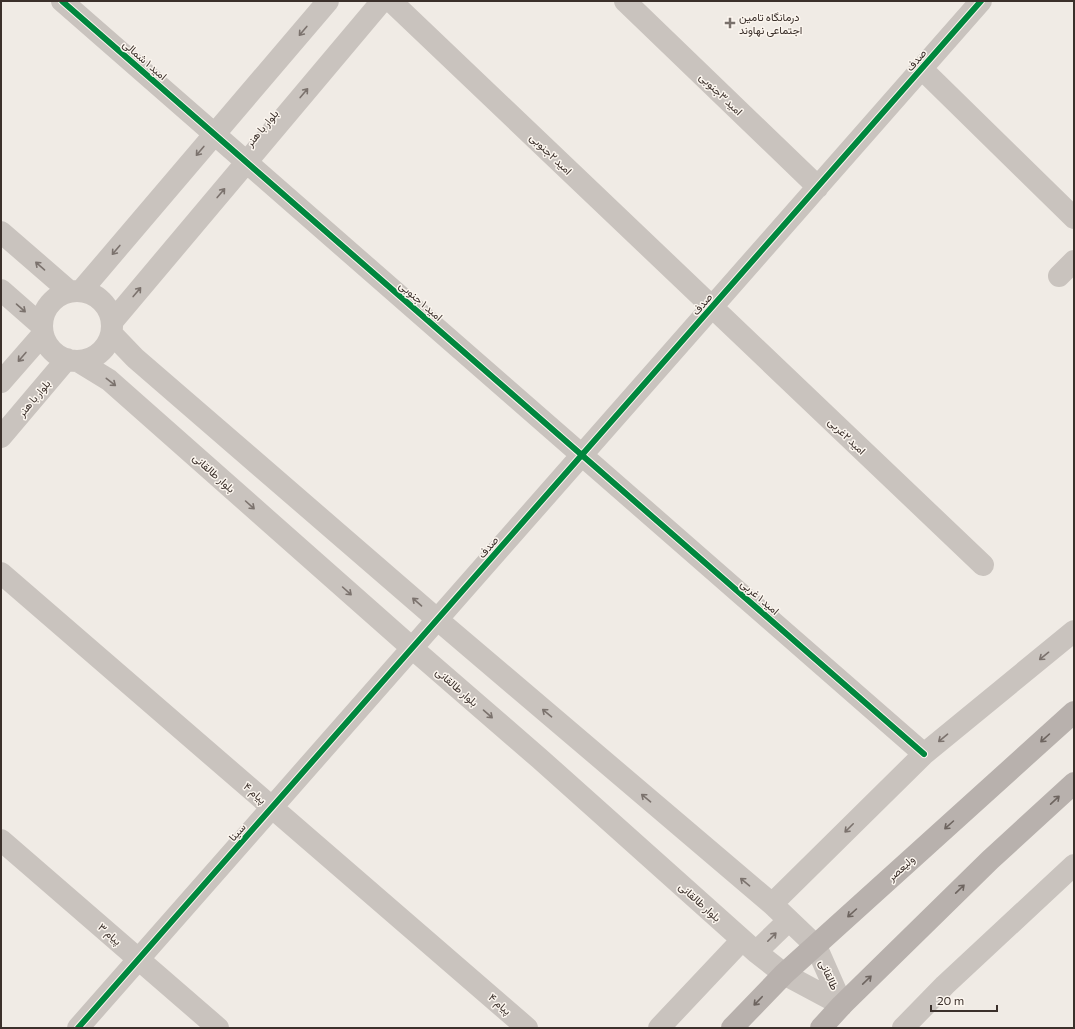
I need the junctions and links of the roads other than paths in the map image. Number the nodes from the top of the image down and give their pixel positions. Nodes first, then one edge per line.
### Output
1 (62, 1) edge
2 (382, 1) edge
3 (391, 1) edge
4 (625, 1) edge
5 (981, 1) edge
6 (319, 4) edge
7 (922, 69) junction
8 (214, 134) junction
9 (246, 162) junction
10 (818, 187) junction
11 (1074, 218) edge
12 (1, 232) edge
13 (1074, 261) edge
14 (1059, 276) dead end
15 (1, 290) edge
16 (75, 291) junction
17 (712, 307) junction
18 (112, 328) junction
19 (43, 330) junction
20 (73, 360) junction
21 (1, 382) edge
22 (1, 437) edge
23 (582, 455) junction
24 (983, 565) dead end
25 (1, 573) edge
26 (438, 620) junction
27 (1074, 631) edge
28 (412, 648) junction
29 (1074, 712) edge
30 (924, 754) junction
31 (1074, 783) edge
32 (272, 807) junction
33 (1, 840) edge
34 (1074, 866) edge
35 (772, 904) junction
36 (788, 921) junction
37 (749, 946) junction
38 (816, 946) junction
39 (139, 959) junction
40 (784, 974) junction
41 (842, 1004) junction
42 (78, 1028) edge
43 (218, 1028) edge
44 (527, 1028) edge
45 (659, 1028) edge
46 (732, 1028) edge
47 (821, 1028) edge
48 (903, 1028) edge

1 - 8 street, امید ۱ شمالی
9 -> 2 street, بلوار با هنر
3 - 17 street, امید ۲جنوبی
4 - 10 street, امید ۳جنوبی
5 - 7 street, صدف
6 -> 8 street
7 - 10 street, صدف
7 - 11 street
8 - 9 street, امید ۱ شمالی
8 -> 16 street
18 -> 9 street, بلوار با هنر
9 - 23 street, امید ۱ جنوبی
10 - 17 street, صدف
16 -> 12 street
13 - 14 street
15 -> 19 street
16 - 18 street
16 - 19 street
17 - 23 street, صدف
17 - 24 street, امید ۲غربی
18 - 20 street
26 -> 18 street
19 - 20 street
19 -> 21 street
20 - 22 street, بلوار با هنر
20 -> 28 street, بلوار طالقانی
23 - 26 street, صدف
23 - 30 street, امید ۱ غربی
25 - 32 street, پیام ۴
26 - 28 street, صدف
35 -> 26 street
27 -> 30 street
28 - 32 street, سینا
28 -> 37 street, بلوار طالقانی
29 -> 38 main road, ولیعصر
30 -> 35 street
41 -> 31 main road
32 - 39 street, سینا
32 - 44 street, پیام ۴
33 - 39 street, پیام ۳
34 - 48 street
35 - 36 street
37 -> 36 street
36 - 38 street
37 - 40 street, بلوار طالقانی
37 - 45 street
38 - 40 main road, ولیعصر
38 - 41 street, طالقانی
39 - 42 street, سینا
39 - 43 street, پیام ۳
40 - 41 street, بلوار طالقانی
40 -> 46 main road, ولیعصر
41 - 47 main road

